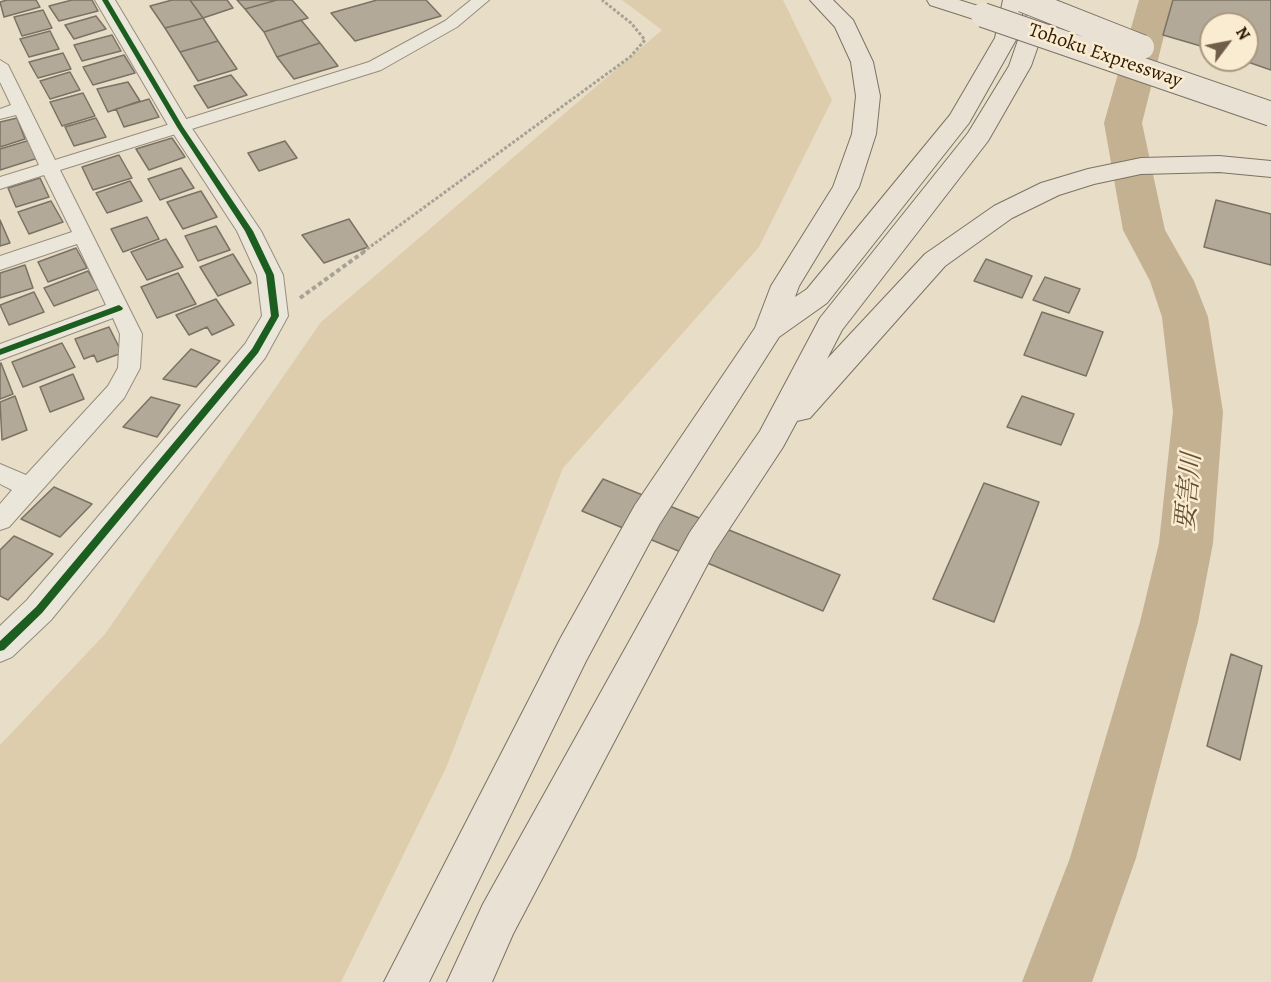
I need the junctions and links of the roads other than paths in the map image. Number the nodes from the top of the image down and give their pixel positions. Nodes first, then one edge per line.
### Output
1 (105, 0) edge
2 (481, 0) edge
3 (821, 0) edge
4 (938, 0) edge
5 (1014, 0) edge
6 (1023, 0) edge
7 (1043, 0) edge
8 (987, 7) edge
9 (1177, 61) junction
10 (0, 64) edge
11 (1271, 92) edge
12 (21, 108) junction
13 (0, 114) edge
14 (1271, 114) edge
15 (180, 127) junction
16 (49, 167) junction
17 (1271, 169) edge
18 (0, 183) edge
19 (84, 236) junction
20 (0, 263) edge
21 (119, 308) junction
22 (769, 330) junction
23 (0, 352) edge
24 (772, 438) junction
25 (0, 473) edge
26 (30, 488) junction
27 (0, 520) edge
28 (0, 647) edge
29 (498, 919) junction
30 (406, 982) edge
31 (469, 982) edge
32 (482, 982) edge

1 - 15 street
2 - 15 street
3 - 22 highway
4 - 8 highway, Tohoku Expressway
5 - 22 highway
6 - 9 highway, bridge
7 - 24 highway
8 - 9 highway, Tohoku Expressway, bridge
8 - 14 highway, Tohoku Expressway, bridge
9 - 11 highway, Tohoku Expressway
10 - 12 street
12 - 13 street
12 - 16 street
15 - 16 street
15 - 28 street
16 - 18 street
16 - 19 street
17 - 24 highway
19 - 20 street
19 - 21 street
21 - 23 street
21 - 26 street
22 - 30 highway
24 - 29 highway
25 - 26 street
26 - 27 street
29 - 31 highway
29 - 32 highway

